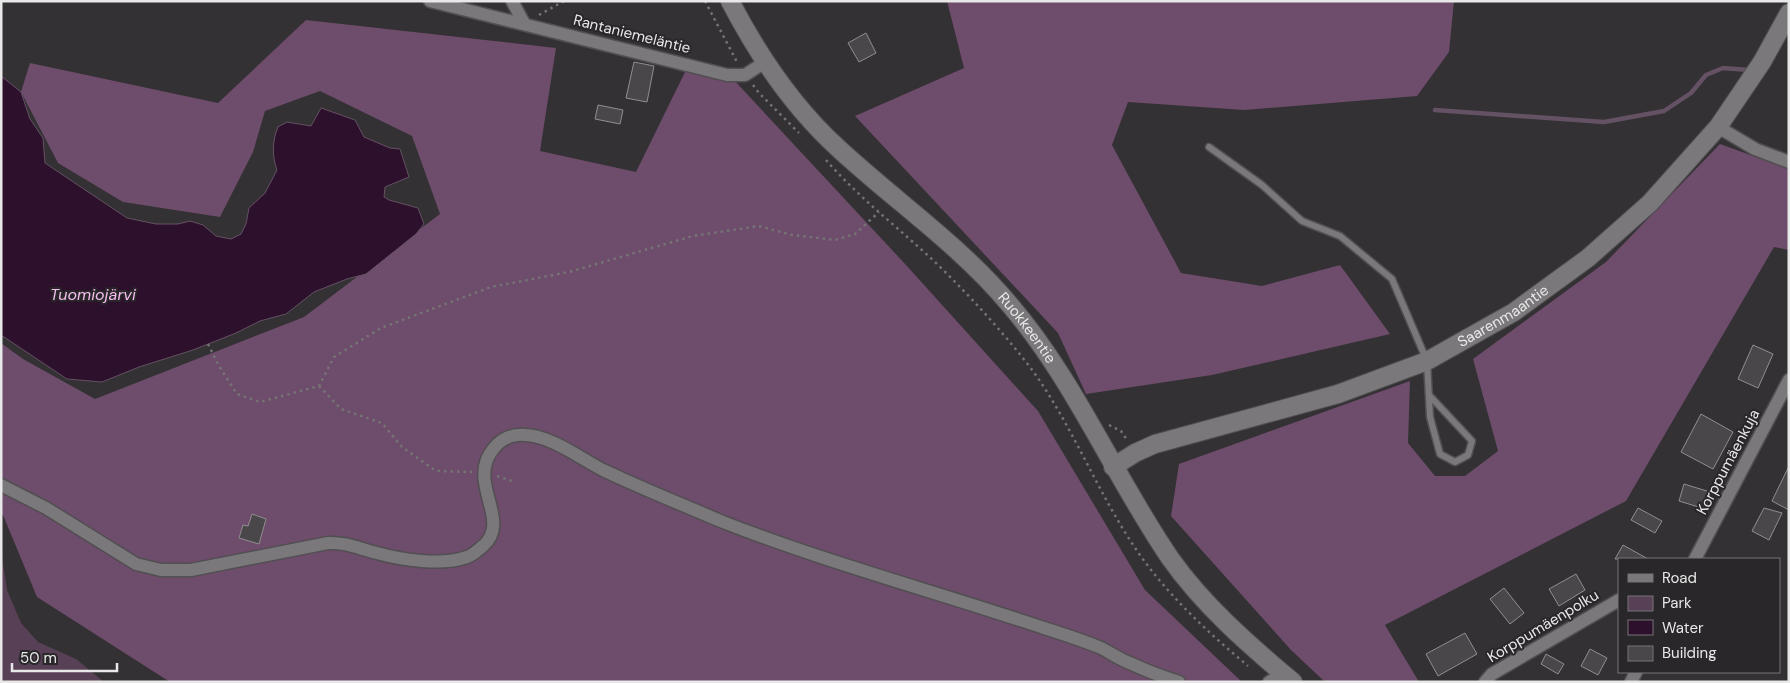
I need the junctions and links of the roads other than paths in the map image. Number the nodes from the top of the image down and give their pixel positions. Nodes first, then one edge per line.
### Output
1 (430, 1) edge
2 (512, 1) edge
3 (730, 1) edge
4 (1789, 13) edge
5 (524, 23) junction
6 (765, 62) junction
7 (1718, 127) junction
8 (1209, 147) dead end
9 (1789, 162) edge
10 (1427, 361) junction
11 (1789, 380) edge
12 (1429, 395) junction
13 (1113, 467) junction
14 (1, 485) edge
15 (1695, 558) edge
16 (1618, 601) edge
17 (1282, 679) edge
18 (1179, 682) edge
19 (1485, 682) edge

1 - 5 street, Rantaniemeläntie
2 - 5 street
3 - 6 street, Ruokkeentie
4 - 7 street, Saarenmaantie
5 - 6 street, Rantaniemeläntie
6 - 13 street, Ruokkeentie
7 - 9 street
7 - 10 street, Saarenmaantie
8 - 10 lane
10 - 12 lane
10 - 13 street, Saarenmaantie
11 - 15 street, Korppumäenkuja
12 - 12 lane
13 - 17 street, Ruokkeentie
14 - 18 street
16 - 19 street, Korppumäenpolku

